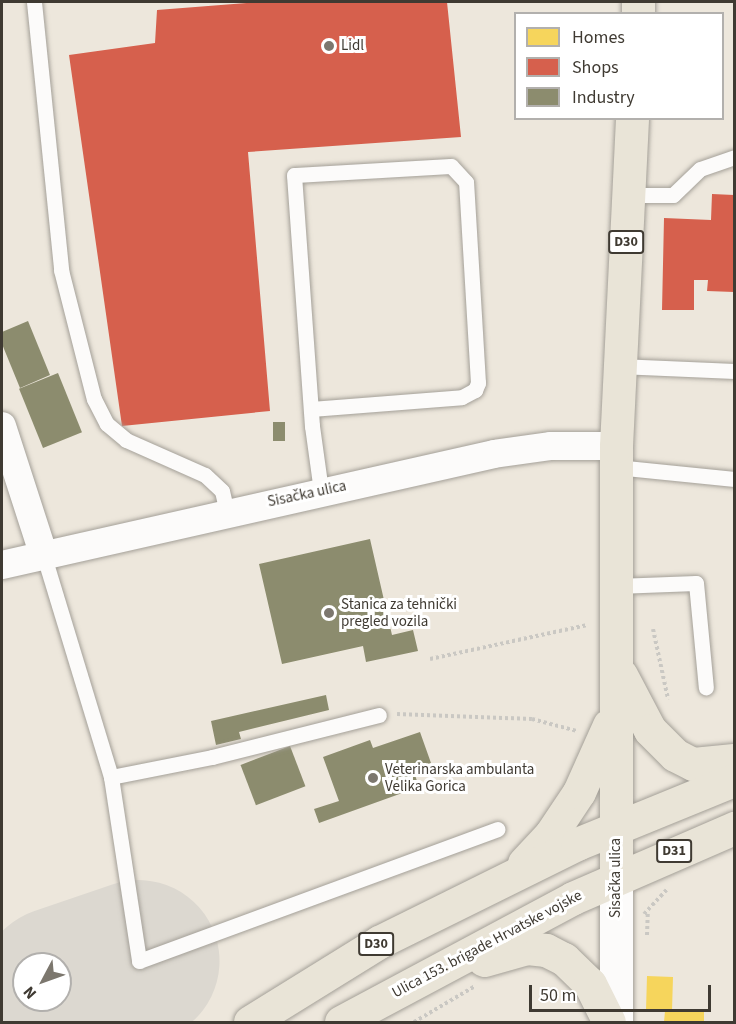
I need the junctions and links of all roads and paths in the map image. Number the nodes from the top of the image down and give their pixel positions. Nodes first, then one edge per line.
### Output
1 (34, 2) edge
2 (632, 120) edge
3 (735, 157) edge
4 (629, 195) junction
5 (620, 366) junction
6 (733, 371) dead end
7 (310, 409) junction
8 (2, 426) edge
9 (616, 457) junction
10 (735, 478) edge
11 (321, 491) junction
12 (227, 512) junction
13 (43, 553) junction
14 (2, 565) edge
15 (616, 586) junction
16 (588, 625) dead end
17 (653, 629) dead end
18 (430, 659) dead end
19 (616, 663) junction
20 (706, 688) dead end
21 (670, 704) dead end
22 (616, 706) junction
23 (379, 716) joint
24 (586, 734) dead end
25 (735, 760) edge
26 (111, 777) junction
27 (735, 780) edge
28 (735, 828) edge
29 (497, 829) dead end
30 (616, 829) junction
31 (616, 878) junction
32 (509, 879) junction
33 (440, 967) junction
34 (250, 1023) edge
35 (341, 1023) edge
36 (609, 1023) edge
37 (616, 1023) edge

1 - 12 lane
2 - 4 main road, Sisačka ulica / D30
3 - 4 lane
4 - 5 main road, Sisačka ulica / D30
5 - 6 lane
5 - 9 main road, Sisačka ulica / D30
7 - 7 lane
7 - 11 lane
8 - 13 street
9 - 10 lane
9 - 11 street, Sisačka ulica
9 - 15 main road, Sisačka ulica / D30
11 - 12 street, Sisačka ulica
12 - 13 street, Sisačka ulica
13 - 14 street, Sisačka ulica
13 - 26 lane
15 - 19 main road, Sisačka ulica / D30
15 - 20 lane
16 - 18 path
17 - 21 path
19 - 22 main road, Sisačka ulica / D30
19 - 25 main road
22 - 30 main road, Sisačka ulica / D30
22 - 32 main road
23 - 24 path
23 - 26 lane
26 - 29 lane
27 - 30 main road
28 - 31 main road, Ulica 153. brigade Hrvatske vojske / D31
30 - 31 main road, Sisačka ulica / D30
30 - 32 main road
31 - 33 main road, Ulica 153. brigade Hrvatske vojske
31 - 37 main road, Sisačka ulica
32 - 34 main road, D30
33 - 35 main road, Ulica 153. brigade Hrvatske vojske
33 - 36 main road

